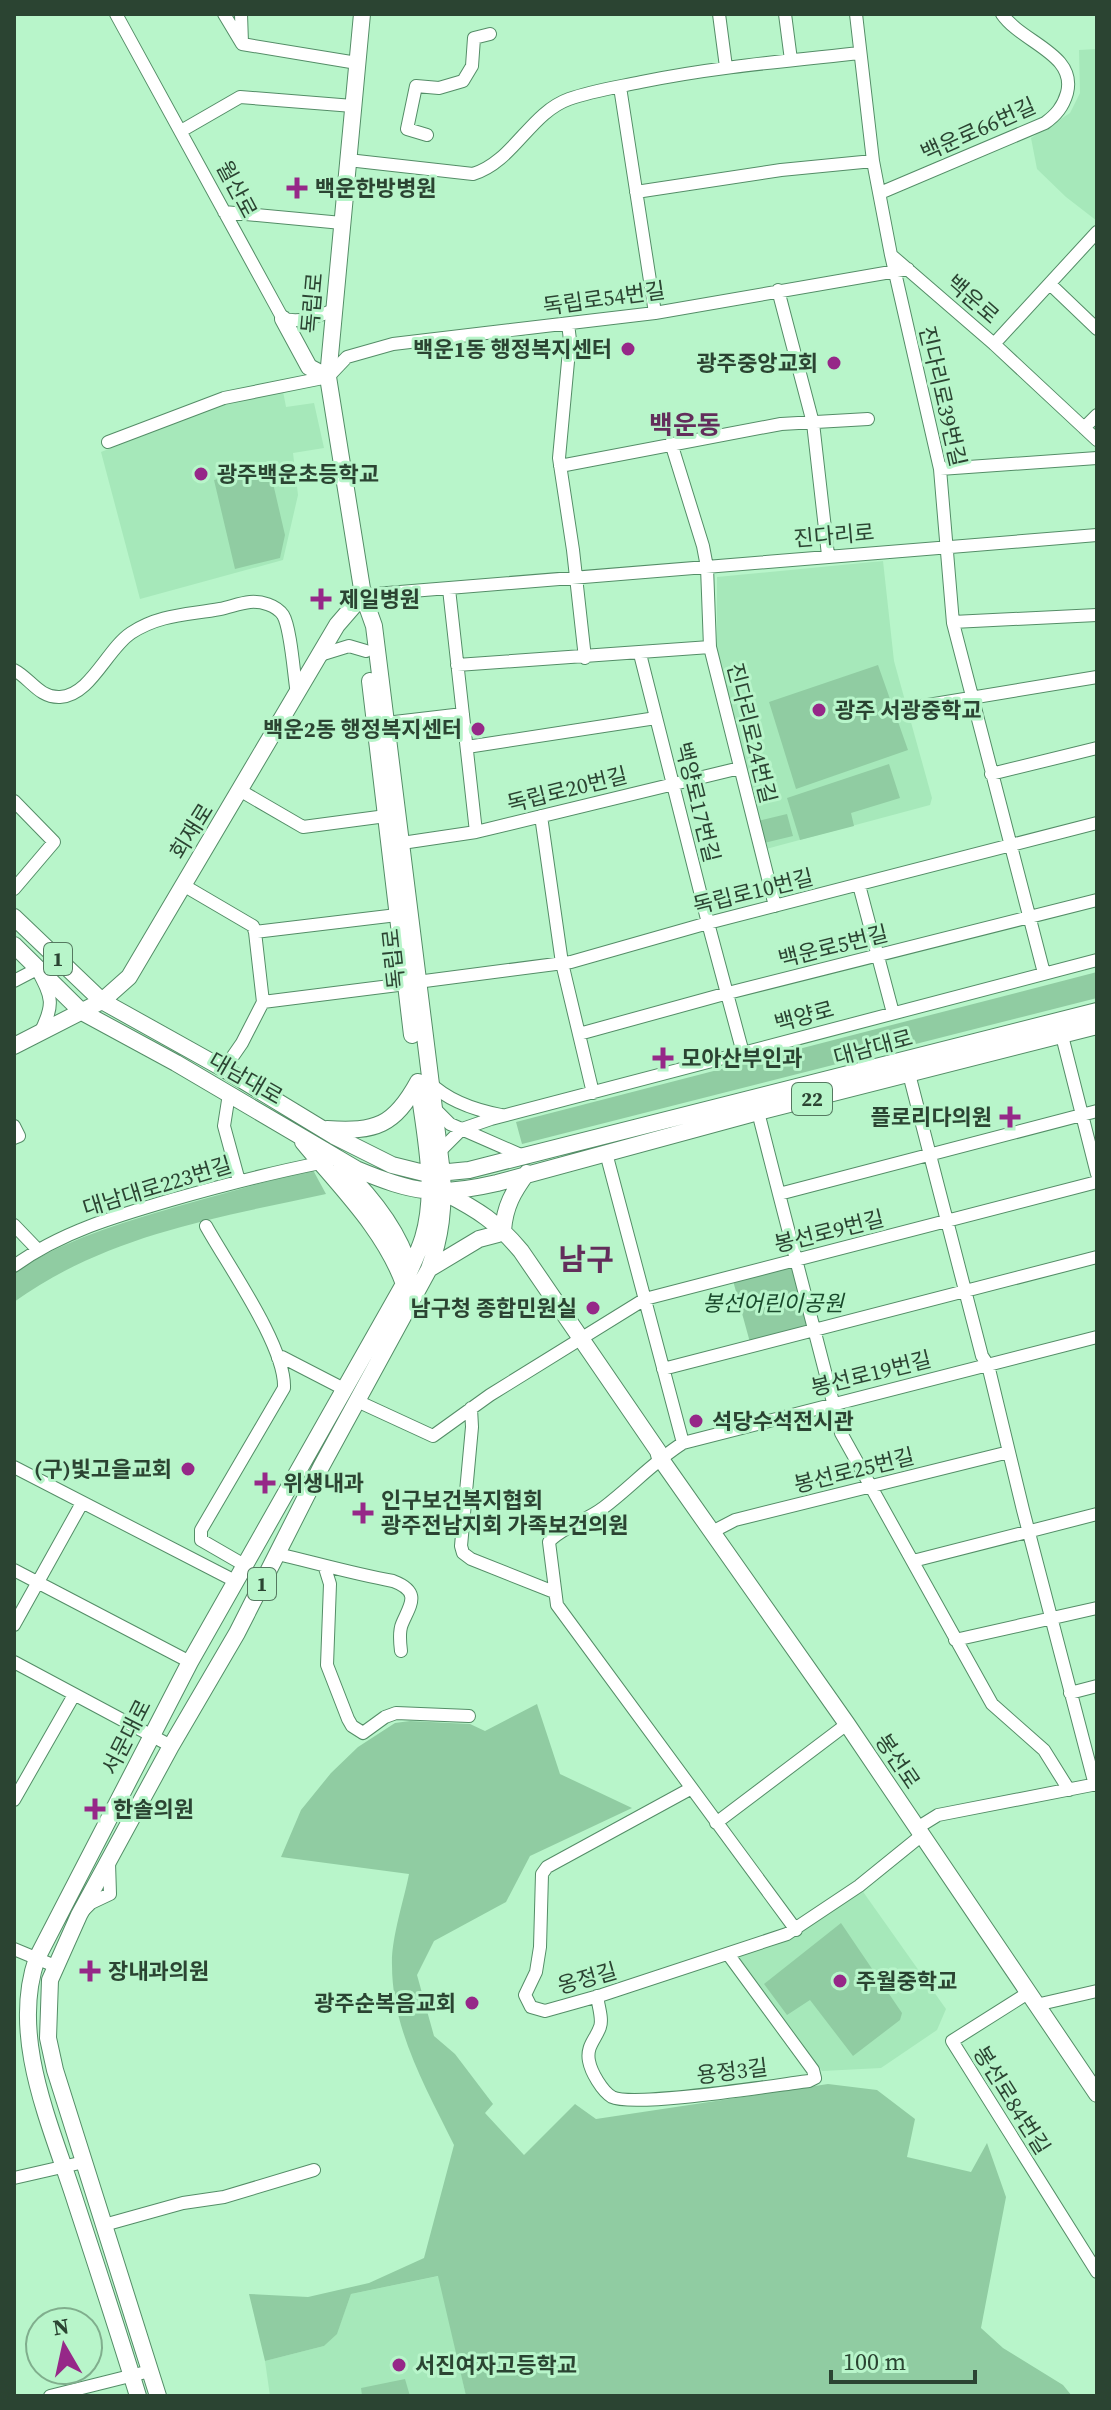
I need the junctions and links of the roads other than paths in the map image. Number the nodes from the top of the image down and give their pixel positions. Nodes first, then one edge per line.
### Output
1 (116, 14) edge
2 (224, 14) edge
3 (241, 14) edge
4 (362, 14) edge
5 (719, 14) edge
6 (785, 14) edge
7 (856, 14) edge
8 (1002, 14) edge
9 (490, 34) dead end
10 (242, 44) junction
11 (860, 53) junction
12 (791, 60) junction
13 (357, 63) junction
14 (726, 67) junction
15 (620, 87) junction
16 (353, 106) junction
17 (181, 131) junction
18 (427, 135) dead end
19 (348, 160) junction
20 (873, 161) junction
21 (636, 192) junction
22 (880, 193) junction
23 (224, 212) junction
24 (342, 223) junction
25 (1097, 232) edge
26 (901, 270) junction
27 (1051, 285) junction
28 (778, 290) junction
29 (334, 310) junction
30 (655, 313) junction
31 (283, 319) junction
32 (568, 324) junction
33 (1097, 329) edge
34 (994, 344) junction
35 (328, 377) junction
36 (1097, 415) edge
37 (868, 419) dead end
38 (813, 423) junction
39 (1084, 428) junction
40 (1097, 440) edge
41 (108, 442) dead end
42 (671, 443) junction
43 (1097, 458) edge
44 (560, 466) junction
45 (940, 469) junction
46 (1097, 535) edge
47 (946, 546) junction
48 (828, 555) junction
49 (707, 567) junction
50 (576, 579) junction
51 (449, 589) junction
52 (363, 595) junction
53 (1097, 615) edge
54 (953, 622) junction
55 (710, 647) junction
56 (366, 651) junction
57 (640, 654) junction
58 (320, 655) junction
59 (585, 658) junction
60 (457, 665) junction
61 (14, 670) edge
62 (1097, 677) edge
63 (297, 694) junction
64 (972, 698) junction
65 (910, 708) dead end
66 (463, 714) junction
67 (656, 718) junction
68 (386, 723) junction
69 (467, 747) junction
70 (1097, 748) edge
71 (740, 768) junction
72 (991, 774) junction
73 (672, 784) junction
74 (241, 791) junction
75 (14, 801) edge
76 (386, 816) junction
77 (541, 816) junction
78 (1097, 823) edge
79 (476, 832) junction
80 (402, 843) junction
81 (1010, 846) junction
82 (183, 885) junction
83 (859, 885) junction
84 (14, 889) edge
85 (1097, 900) edge
86 (775, 906) junction
87 (397, 915) junction
88 (14, 917) edge
89 (1029, 918) junction
90 (708, 923) junction
91 (255, 932) junction
92 (14, 945) edge
93 (878, 955) junction
94 (1097, 960) edge
95 (562, 963) junction
96 (37, 969) junction
97 (1044, 973) junction
98 (14, 981) edge
99 (412, 983) junction
100 (728, 993) junction
101 (102, 1001) junction
102 (263, 1002) junction
103 (1097, 1011) edge
104 (82, 1012) junction
105 (893, 1013) junction
106 (1097, 1026) edge
107 (1060, 1028) junction
108 (40, 1033) junction
109 (579, 1034) junction
110 (14, 1046) edge
111 (743, 1053) junction
112 (224, 1069) junction
113 (909, 1074) junction
114 (423, 1082) junction
115 (593, 1093) junction
116 (229, 1094) junction
117 (432, 1106) junction
118 (1097, 1111) edge
119 (758, 1112) junction
120 (504, 1115) junction
121 (1082, 1115) junction
122 (14, 1126) edge
123 (321, 1128) junction
124 (462, 1129) junction
125 (14, 1138) edge
126 (439, 1152) junction
127 (606, 1153) junction
128 (517, 1154) junction
129 (321, 1156) junction
130 (930, 1156) junction
131 (527, 1173) junction
132 (435, 1174) junction
133 (1097, 1174) edge
134 (239, 1181) junction
135 (1097, 1182) edge
136 (779, 1194) junction
137 (438, 1195) junction
138 (947, 1221) junction
139 (14, 1225) edge
140 (206, 1226) dead end
141 (501, 1232) junction
142 (38, 1250) junction
143 (1097, 1257) edge
144 (796, 1260) junction
145 (14, 1266) edge
146 (429, 1269) junction
147 (407, 1277) junction
148 (965, 1291) junction
149 (645, 1299) junction
150 (813, 1330) junction
151 (1097, 1337) edge
152 (577, 1339) junction
153 (278, 1358) junction
154 (988, 1365) junction
155 (663, 1369) junction
156 (344, 1389) junction
157 (357, 1401) junction
158 (832, 1404) junction
159 (471, 1408) junction
160 (683, 1443) junction
161 (1009, 1452) junction
162 (659, 1457) junction
163 (14, 1467) edge
164 (872, 1486) junction
165 (82, 1503) junction
166 (1097, 1514) edge
167 (712, 1532) junction
168 (1029, 1532) junction
169 (278, 1554) junction
170 (913, 1561) junction
171 (246, 1566) junction
172 (325, 1568) junction
173 (14, 1570) edge
174 (38, 1582) junction
175 (237, 1582) junction
176 (554, 1592) junction
177 (1097, 1608) edge
178 (1051, 1619) junction
179 (16, 1622) edge
180 (955, 1640) junction
181 (401, 1651) dead end
182 (14, 1662) edge
183 (190, 1662) junction
184 (1097, 1686) edge
185 (1070, 1693) junction
186 (74, 1695) junction
187 (469, 1716) dead end
188 (847, 1724) junction
189 (152, 1735) junction
190 (171, 1746) junction
191 (1096, 1784) edge
192 (690, 1789) junction
193 (1069, 1790) junction
194 (14, 1800) edge
195 (716, 1823) junction
196 (920, 1831) junction
197 (796, 1930) junction
198 (14, 1949) edge
199 (728, 1954) junction
200 (37, 1958) junction
201 (55, 1966) junction
202 (1097, 1991) edge
203 (597, 1996) junction
204 (1032, 1999) junction
205 (1097, 2094) edge
206 (84, 2162) junction
207 (65, 2167) junction
208 (314, 2170) dead end
209 (14, 2178) edge
210 (104, 2225) junction
211 (1091, 2252) edge
212 (1097, 2272) edge
213 (150, 2371) junction
214 (132, 2376) junction
215 (50, 2396) edge
216 (138, 2396) edge
217 (158, 2396) edge

1 - 17 street, 월산로
2 - 10 street
3 - 10 street
4 - 13 main road, 독립로
5 - 14 street
6 - 12 street
7 - 11 street
8 - 22 street, 백운로66번길
9 - 18 street
10 - 13 street
11 - 12 street
11 - 20 street
12 - 14 street
13 - 16 main road, 독립로
14 - 15 street
15 - 19 street
15 - 21 street
16 - 17 street
16 - 19 main road, 독립로
17 - 23 street, 월산로
19 - 24 main road, 독립로
20 - 21 street
20 - 22 street
21 - 30 street
22 - 26 street, 진다리로39번길
23 - 24 street
23 - 31 street, 월산로
24 - 29 main road, 독립로
25 - 27 street
26 - 28 street, 독립로54번길
26 - 34 street, 백운로
26 - 45 street, 진다리로39번길
27 - 33 street
27 - 34 street
28 - 30 street, 독립로54번길
28 - 38 street
29 - 31 street
29 - 35 main road, 독립로
30 - 32 street, 독립로54번길
31 - 35 main road, 월산로
32 - 35 street, 독립로54번길
32 - 44 street
34 - 39 street, 백운로
35 - 41 street
35 - 52 main road, 독립로
36 - 39 street
37 - 38 street
38 - 42 street
38 - 48 street
39 - 40 street, 백운로
42 - 44 street
42 - 49 street, 진다리로24번길
43 - 45 street
44 - 50 street
45 - 47 street, 진다리로39번길
46 - 47 street, 진다리로
47 - 48 street, 진다리로
47 - 54 street, 진다리로39번길
48 - 49 street, 진다리로
49 - 50 street, 진다리로
49 - 55 street, 진다리로24번길
50 - 51 street, 진다리로
50 - 59 street
51 - 52 street, 진다리로
51 - 60 street
52 - 56 main road, 독립로
52 - 58 main road, 회재로
52 - 68 main road, 독립로
53 - 54 street
54 - 64 street, 진다리로39번길
55 - 57 street
55 - 71 street, 진다리로24번길
56 - 58 street
56 - 76 main road, 독립로
57 - 59 street
57 - 67 street, 백양로17번길
58 - 63 main road, 회재로
59 - 60 street
60 - 66 street
61 - 63 street
62 - 64 street
63 - 74 main road, 회재로
64 - 65 street
64 - 72 street, 진다리로39번길
66 - 68 street
66 - 69 street
67 - 69 street
67 - 73 street, 백양로17번길
68 - 80 main road, 독립로
69 - 79 street
70 - 72 street
71 - 73 street, 독립로20번길
71 - 86 street, 진다리로24번길
72 - 81 street, 진다리로39번길
73 - 77 street, 독립로20번길
73 - 90 street, 백양로17번길
74 - 76 street
74 - 82 main road, 회재로
75 - 84 street
76 - 87 main road, 독립로
77 - 79 street, 독립로20번길
77 - 95 street
78 - 81 street, 독립로10번길
79 - 80 street, 독립로20번길
80 - 99 main road, 독립로
81 - 83 street, 독립로10번길
81 - 89 street, 진다리로39번길
82 - 91 street
82 - 101 main road, 회재로
83 - 86 street, 독립로10번길
83 - 93 street
85 - 89 street, 백운로5번길
86 - 90 street, 독립로10번길
87 - 91 street
87 - 99 main road, 독립로
88 - 101 main road, 대남대로 / 1
89 - 93 street, 백운로5번길
89 - 97 street, 진다리로39번길
90 - 95 street, 독립로10번길
90 - 100 street, 백양로17번길
91 - 102 street
92 - 96 main road, 대남대로 / 1
93 - 100 street, 백운로5번길
93 - 105 street
94 - 97 street, 백양로
95 - 99 street, 독립로10번길
95 - 109 street
96 - 98 street
96 - 104 main road, 대남대로 / 1
96 - 108 street
97 - 105 street, 백양로
99 - 102 street, 독립로
99 - 114 main road, 독립로
100 - 109 street, 백운로5번길
100 - 111 street, 백양로17번길
101 - 104 main road, 회재로
101 - 112 main road, 대남대로 / 1
102 - 112 street, 대남대로
103 - 107 main road, 대남대로 / 22
104 - 108 main road, 회재로
104 - 116 main road, 대남대로 / 1
105 - 111 street, 백양로
106 - 107 main road, 대남대로 / 22
107 - 113 main road, 대남대로 / 22
107 - 121 street
107 - 128 main road, 대남대로 / 22
108 - 110 main road, 회재로
109 - 115 street
111 - 115 street, 백양로
112 - 123 main road, 대남대로 / 1
113 - 119 main road, 대남대로 / 22
113 - 130 street
114 - 117 main road, 독립로
114 - 120 street
114 - 123 main road
114 - 132 main road, 독립로
115 - 120 street, 백양로
116 - 129 main road, 대남대로 / 1
116 - 134 street
117 - 124 street
117 - 126 main road, 독립로
118 - 121 street
119 - 127 main road, 대남대로 / 22
119 - 136 street
120 - 124 street, 백양로
120 - 128 street
121 - 130 street
121 - 133 street
122 - 125 street
123 - 132 main road, 대남대로 / 1
124 - 126 street, 백양로
124 - 128 street
126 - 132 main road, 독립로
127 - 131 main road, 대남대로 / 22
127 - 149 street
128 - 131 main road
128 - 132 main road, 대남대로 / 22
129 - 134 street, 대남대로223번길
129 - 137 main road, 대남대로
129 - 147 main road
130 - 136 street
130 - 138 street
131 - 137 main road, 대남대로
131 - 141 main road
132 - 137 main road, 서문대로 / 1
134 - 142 street, 대남대로223번길
135 - 138 street, 봉선로9번길
136 - 144 street
137 - 141 main road, 봉선로
137 - 146 main road, 서문대로 / 1
137 - 147 main road, 서문대로 / 1
138 - 144 street, 봉선로9번길
138 - 148 street
139 - 142 street
140 - 153 street
141 - 146 main road
141 - 152 main road, 봉선로
142 - 145 street, 대남대로223번길
143 - 148 street
144 - 149 street, 봉선로9번길
144 - 150 street
146 - 157 main road, 서문대로 / 1
147 - 156 main road, 서문대로 / 1
148 - 150 street
148 - 154 street
149 - 152 street, 봉선로9번길
149 - 155 street
150 - 155 street
150 - 158 street
151 - 154 street, 봉선로19번길
152 - 159 street, 봉선로9번길
152 - 162 main road, 봉선로
153 - 156 street
153 - 171 street
154 - 158 street, 봉선로19번길
154 - 161 street
155 - 160 street
156 - 171 main road, 서문대로 / 1
157 - 159 street, 봉선로9번길
157 - 169 main road, 서문대로 / 1
158 - 160 street, 봉선로19번길
158 - 164 street
159 - 176 street
160 - 162 street, 봉선로19번길
161 - 164 street, 봉선로25번길
161 - 168 street
162 - 167 main road, 봉선로
162 - 176 street, 봉선로19번길
163 - 165 street
164 - 167 street, 봉선로25번길
164 - 170 street
165 - 174 street
165 - 175 street
166 - 168 street
167 - 188 main road, 봉선로
168 - 170 street
168 - 178 street
169 - 172 street
169 - 190 main road, 서문대로 / 1
170 - 180 street
171 - 175 main road, 서문대로 / 1
172 - 181 street
172 - 187 street
173 - 174 street
174 - 179 street
174 - 183 street
175 - 183 main road, 서문대로 / 1
176 - 192 street
177 - 178 street
178 - 180 street
178 - 185 street
180 - 193 street
182 - 186 street
183 - 189 main road, 서문대로 / 1
184 - 185 street
185 - 191 street
186 - 189 street
186 - 194 street
188 - 195 street
188 - 196 main road, 봉선로
189 - 190 street
189 - 200 main road, 서문대로 / 1
190 - 201 main road, 서문대로 / 1
191 - 193 street, 옹정길
192 - 195 street
192 - 203 street, 옹정길
193 - 196 street, 옹정길
195 - 197 street
196 - 197 street, 옹정길
196 - 204 main road, 봉선로
197 - 199 street, 옹정길
198 - 200 street
199 - 203 street, 옹정길
199 - 203 street, 용정3길
200 - 201 street
200 - 207 main road, 서문대로 / 1
201 - 206 main road, 서문대로 / 1
202 - 204 street
204 - 205 main road, 봉선로
204 - 211 street, 봉선로84번길
206 - 207 street
206 - 210 main road, 서문대로 / 1
207 - 209 street
207 - 214 main road, 서문대로 / 1
208 - 210 street
210 - 213 main road, 서문대로 / 1
211 - 212 street, 봉선로84번길
213 - 214 street
213 - 217 main road, 서문대로 / 1
214 - 215 street
214 - 216 main road, 서문대로 / 1

